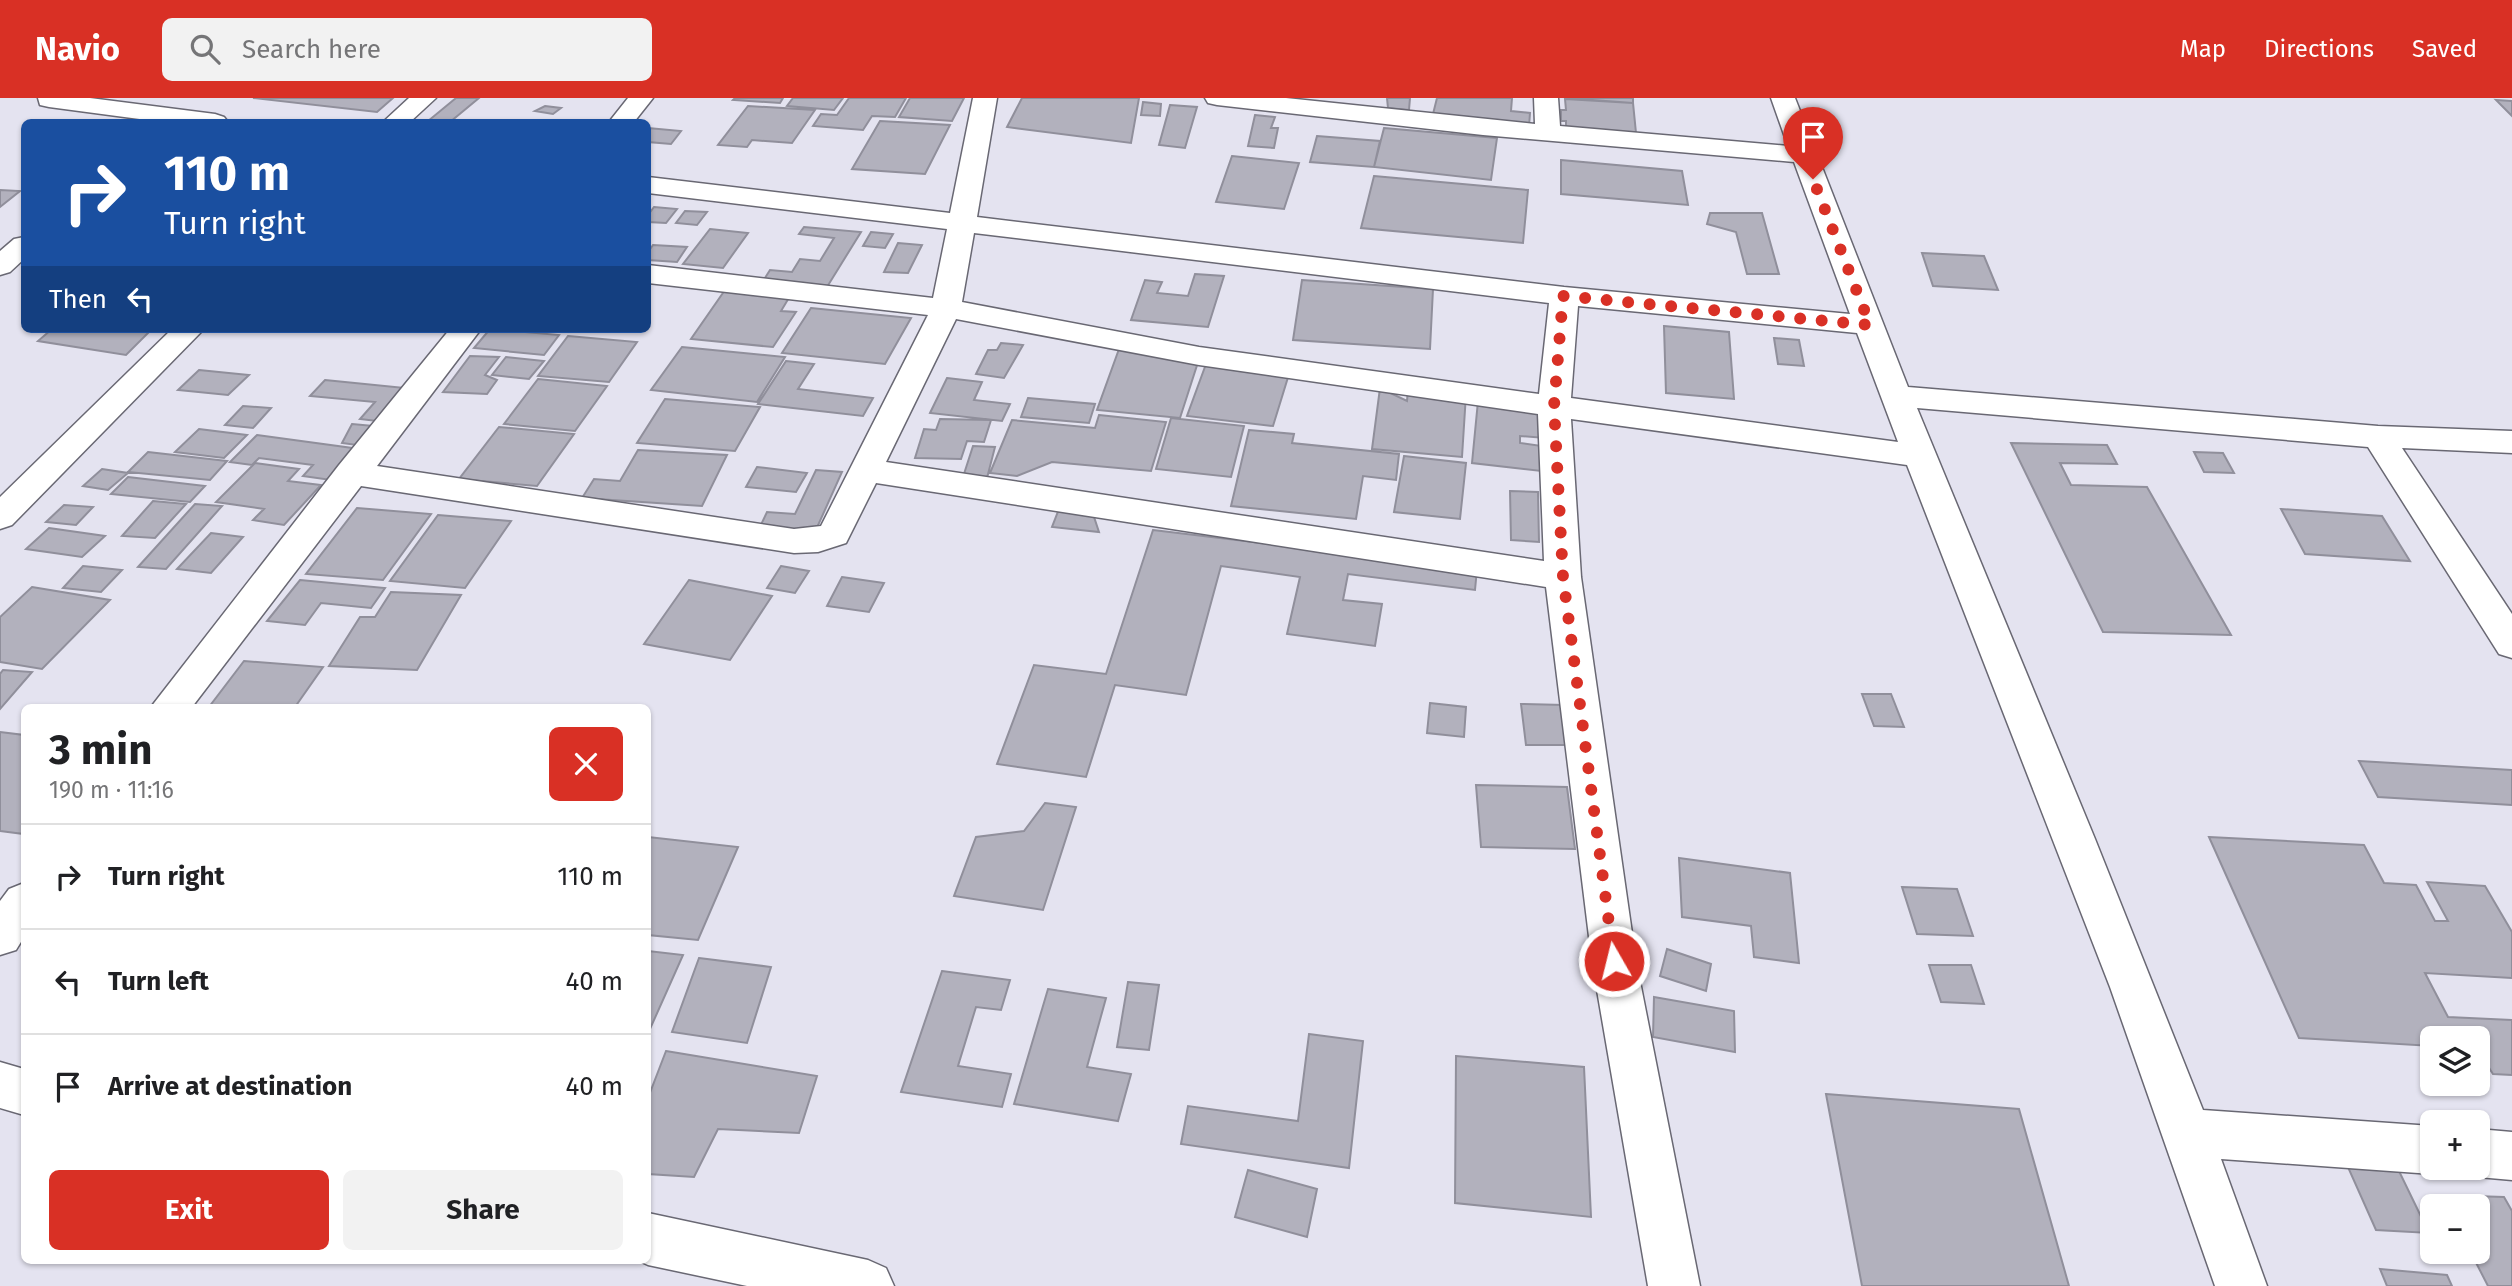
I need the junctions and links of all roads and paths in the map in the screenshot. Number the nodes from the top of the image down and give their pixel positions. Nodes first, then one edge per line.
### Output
1 (192, 98) edge
2 (424, 98) edge
3 (640, 98) edge
4 (985, 98) edge
5 (1217, 98) edge
6 (1546, 98) edge
7 (1783, 98) edge
8 (49, 100) dead end
9 (1415, 109) edge
10 (162, 119) edge
11 (399, 119) edge
12 (623, 119) edge
13 (1548, 133) junction
14 (1804, 155) junction
15 (651, 185) edge
16 (960, 225) junction
17 (21, 248) edge
18 (0, 266) edge
19 (651, 274) edge
20 (1563, 296) junction
21 (946, 308) junction
22 (1870, 325) junction
23 (185, 333) edge
24 (463, 333) edge
25 (1896, 396) junction
26 (1554, 406) junction
27 (2378, 437) junction
28 (2512, 442) edge
29 (1918, 455) junction
30 (867, 470) junction
31 (351, 473) junction
32 (15, 486) edge
33 (0, 517) edge
34 (1563, 577) junction
35 (2512, 644) edge
36 (172, 704) edge
37 (21, 906) edge
38 (0, 936) edge
39 (0, 1085) edge
40 (21, 1091) edge
41 (2190, 1133) junction
42 (2420, 1149) edge
43 (2490, 1154) edge
44 (2512, 1156) edge
45 (651, 1240) edge
46 (868, 1286) edge
47 (1674, 1286) edge
48 (2241, 1286) edge

1 - 10 street
2 - 11 street
3 - 12 street
4 - 16 street
5 - 9 street
6 - 13 street
7 - 14 street
8 - 10 street
9 - 13 street
13 - 14 street
14 - 22 street
15 - 16 street
16 - 20 street
16 - 21 street
17 - 18 street
19 - 21 street
20 - 22 street
20 - 26 street
21 - 26 street
21 - 30 street
22 - 25 street
23 - 32 street
24 - 31 street
25 - 27 street
25 - 29 street
26 - 29 street
26 - 34 street
27 - 28 street
27 - 35 street
29 - 41 street
30 - 31 street
30 - 34 street
31 - 36 street
32 - 33 street
34 - 47 street
37 - 38 street
39 - 40 street
41 - 42 street
41 - 48 street
43 - 44 street
45 - 46 street

